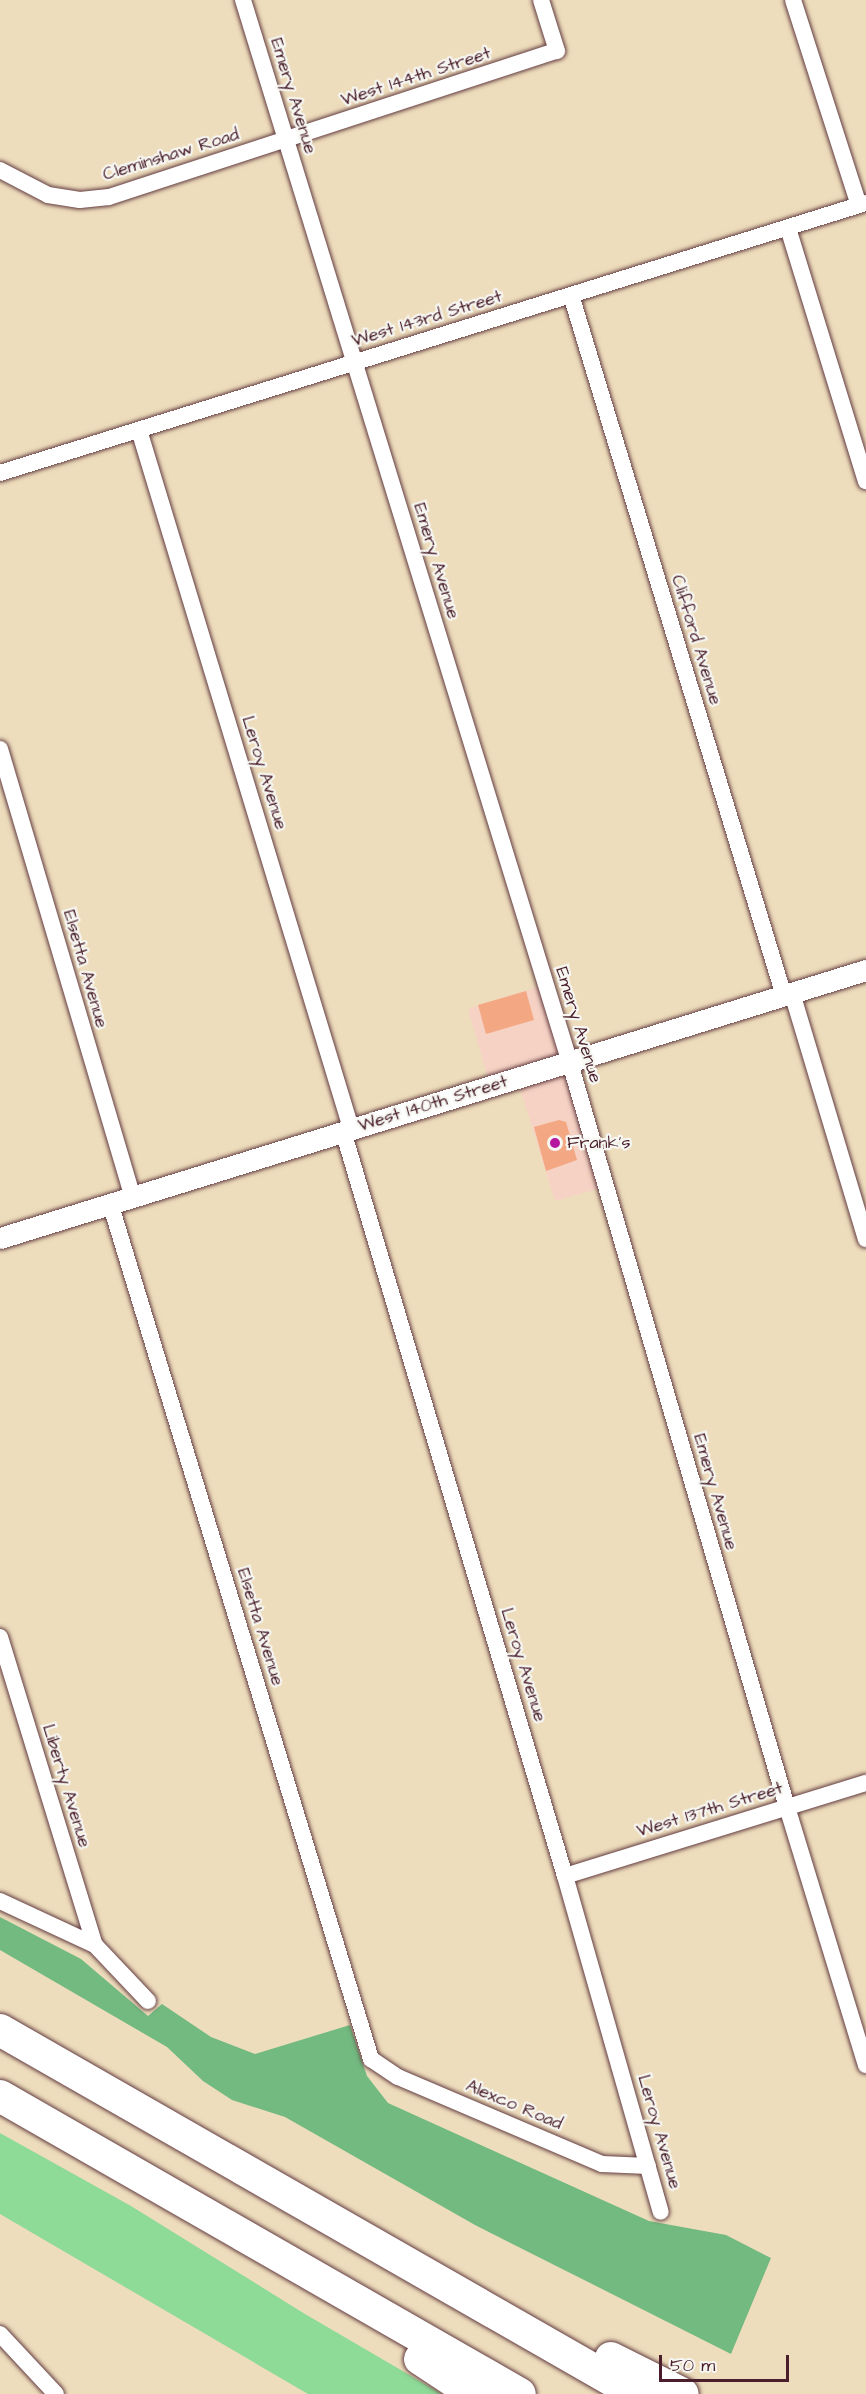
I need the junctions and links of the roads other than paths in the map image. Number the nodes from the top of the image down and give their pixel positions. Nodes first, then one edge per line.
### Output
1 (243, 0) edge
2 (541, 0) edge
3 (793, 0) edge
4 (287, 139) junction
5 (0, 170) edge
6 (862, 204) edge
7 (788, 228) junction
8 (571, 295) junction
9 (354, 362) junction
10 (139, 430) junction
11 (0, 473) edge
12 (866, 482) edge
13 (0, 749) edge
14 (866, 970) edge
15 (788, 995) junction
16 (570, 1063) junction
17 (347, 1129) junction
18 (133, 1199) junction
19 (111, 1206) junction
20 (0, 1238) edge
21 (866, 1239) edge
22 (0, 1637) edge
23 (866, 1783) edge
24 (787, 1807) junction
25 (565, 1876) junction
26 (0, 1901) edge
27 (95, 1946) junction
28 (148, 2001) dead end
29 (0, 2030) edge
30 (371, 2059) joint
31 (866, 2065) edge
32 (0, 2096) edge
33 (648, 2166) junction
34 (661, 2212) dead end
35 (324, 2215) junction
36 (221, 2223) junction
37 (0, 2334) edge
38 (8, 2352) edge
39 (56, 2394) edge
40 (473, 2394) edge
41 (520, 2394) edge
42 (636, 2394) edge
43 (683, 2394) edge

1 - 4 street, Emery Avenue
2 - 4 street, West 144th Street
3 - 6 street
4 - 5 street, Cleminshaw Road
4 - 9 street, Emery Avenue
6 - 7 street, West 143rd Street
7 - 8 street, West 143rd Street
7 - 12 street
8 - 9 street, West 143rd Street
8 - 15 street, Clifford Avenue
9 - 10 street, West 143rd Street
9 - 16 street, Emery Avenue
10 - 11 street, West 143rd Street
10 - 17 street, Leroy Avenue
13 - 18 street, Elsetta Avenue
14 - 15 street, West 140th Street
15 - 16 street, West 140th Street
15 - 21 street, Clifford Avenue
16 - 17 street, West 140th Street
16 - 24 street, Emery Avenue
17 - 18 street, West 140th Street
17 - 25 street, Leroy Avenue
18 - 19 street, West 140th Street
19 - 20 street, West 140th Street
19 - 30 street, Elsetta Avenue
22 - 27 street, Liberty Avenue
23 - 24 street, West 137th Street
24 - 25 street, West 137th Street
24 - 31 street, Emery Avenue
25 - 33 street, Leroy Avenue
26 - 27 street
27 - 28 street
29 - 35 highway
30 - 33 street, Alexco Road
32 - 36 highway
33 - 34 street, Leroy Avenue
35 - 42 highway
35 - 43 highway
36 - 40 highway
36 - 41 highway
37 - 38 street
38 - 39 street

